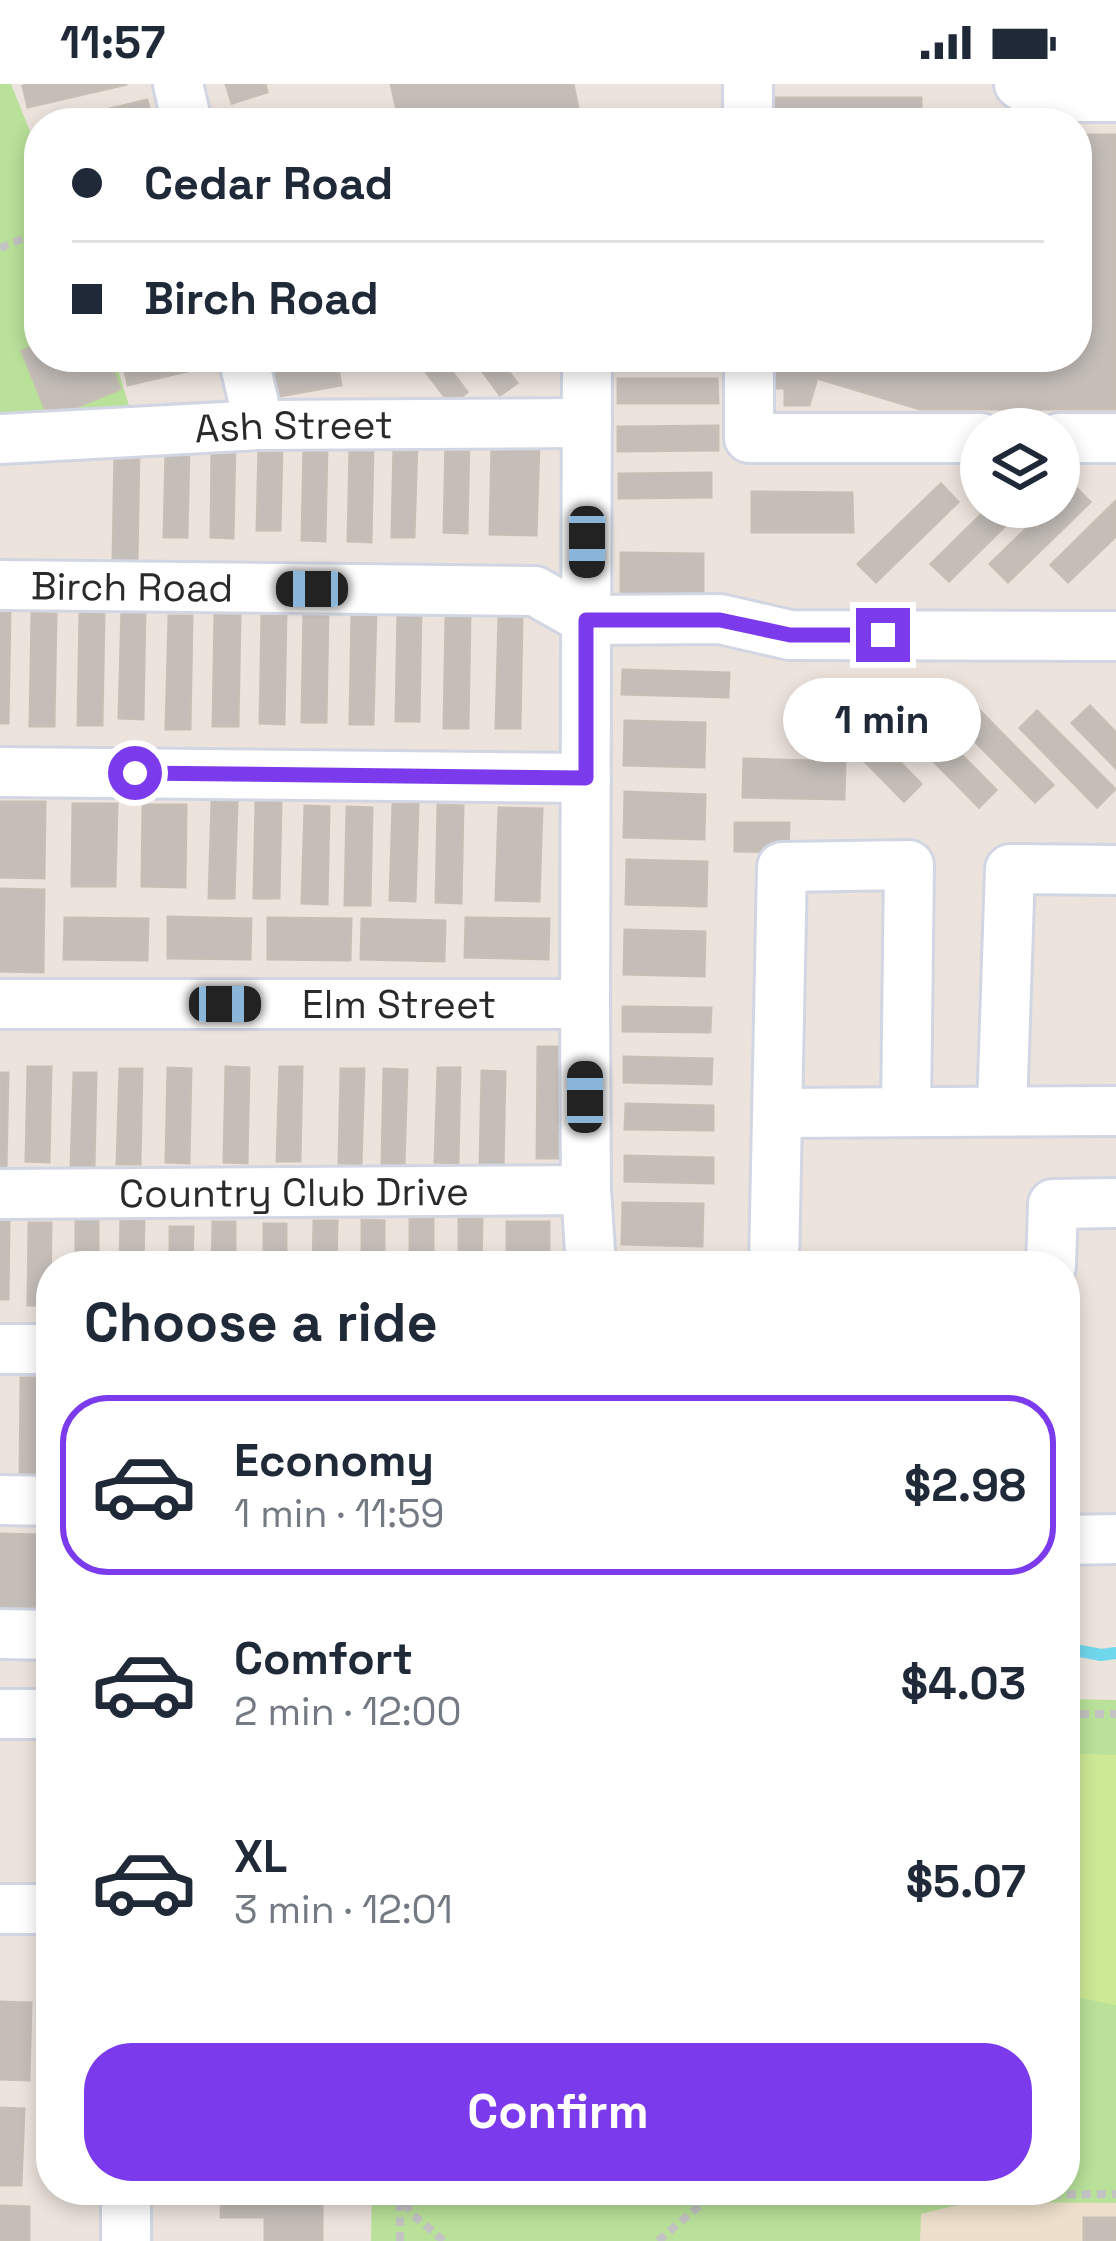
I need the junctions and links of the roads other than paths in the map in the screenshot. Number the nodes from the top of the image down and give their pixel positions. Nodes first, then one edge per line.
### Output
1 (1019, 84) edge
2 (1116, 97) edge
3 (247, 372) edge
4 (587, 372) edge
5 (749, 372) edge
6 (587, 423) junction
7 (260, 424) junction
8 (960, 438) edge
9 (1080, 438) edge
10 (1116, 438) edge
11 (0, 439) edge
12 (0, 586) edge
13 (586, 620) junction
14 (1116, 636) edge
15 (0, 772) edge
16 (586, 778) junction
17 (1116, 870) edge
18 (0, 1004) edge
19 (585, 1004) junction
20 (1116, 1111) edge
21 (906, 1112) junction
22 (1002, 1112) junction
23 (777, 1113) junction
24 (586, 1190) junction
25 (0, 1194) edge
26 (1116, 1203) edge
27 (590, 1251) edge
28 (774, 1251) edge
29 (1051, 1251) edge
30 (0, 1349) edge
31 (36, 1349) edge
32 (0, 1500) edge
33 (36, 1501) edge
34 (1116, 1539) edge
35 (1080, 1540) edge
36 (0, 1634) edge
37 (36, 1635) edge
38 (0, 1714) edge
39 (36, 1714) edge
40 (0, 1909) edge
41 (36, 1909) edge
42 (126, 2205) edge
43 (126, 2241) edge

1 - 2 street
3 - 7 street
4 - 6 street
5 - 8 street
6 - 7 street, Ash Street
6 - 13 street
7 - 11 street, Ash Street
9 - 10 street
12 - 13 street, Birch Road
13 - 14 street, Birch Road
13 - 16 street
15 - 16 street
16 - 19 street
17 - 22 street
18 - 19 street, Elm Street
19 - 24 street
20 - 22 street
21 - 22 street
21 - 23 street
21 - 23 street
23 - 28 street
24 - 25 street, Country Club Drive
24 - 27 street
26 - 29 street
30 - 31 street
32 - 33 street
34 - 35 street
36 - 37 street
38 - 39 street
40 - 41 street
42 - 43 street

